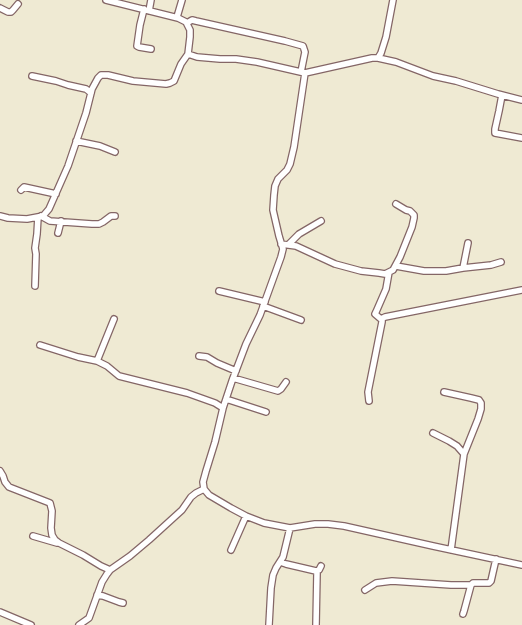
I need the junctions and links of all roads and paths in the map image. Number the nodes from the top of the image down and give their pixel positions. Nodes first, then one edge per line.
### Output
1 (106, 0) edge
2 (151, 0) edge
3 (182, 0) edge
4 (393, 0) edge
5 (18, 4) dead end
6 (0, 8) edge
7 (146, 10) junction
8 (177, 18) junction
9 (187, 23) junction
10 (151, 49) dead end
11 (188, 54) junction
12 (378, 58) junction
13 (303, 73) junction
14 (32, 76) dead end
15 (91, 93) junction
16 (502, 95) junction
17 (522, 100) edge
18 (522, 138) edge
19 (76, 141) junction
20 (115, 152) dead end
21 (21, 190) dead end
22 (56, 194) junction
23 (396, 204) dead end
24 (0, 216) edge
25 (115, 216) dead end
26 (40, 217) junction
27 (321, 221) dead end
28 (61, 222) junction
29 (58, 233) dead end
30 (468, 242) dead end
31 (281, 244) junction
32 (289, 244) junction
33 (501, 262) dead end
34 (396, 266) junction
35 (463, 268) junction
36 (389, 272) junction
37 (35, 286) dead end
38 (522, 290) edge
39 (219, 291) dead end
40 (264, 304) junction
41 (114, 319) dead end
42 (381, 319) junction
43 (301, 320) dead end
44 (40, 345) dead end
45 (199, 356) dead end
46 (97, 361) junction
47 (236, 371) junction
48 (233, 378) junction
49 (286, 382) dead end
50 (444, 392) dead end
51 (226, 399) junction
52 (369, 401) dead end
53 (223, 408) junction
54 (266, 412) dead end
55 (433, 433) dead end
56 (464, 454) junction
57 (0, 471) edge
58 (204, 489) junction
59 (246, 516) junction
60 (290, 528) junction
61 (34, 536) dead end
62 (59, 543) junction
63 (231, 550) dead end
64 (451, 550) junction
65 (496, 560) junction
66 (280, 562) junction
67 (522, 565) edge
68 (321, 566) dead end
69 (110, 570) junction
70 (316, 571) junction
71 (471, 585) junction
72 (365, 590) dead end
73 (97, 595) junction
74 (123, 603) dead end
75 (0, 612) edge
76 (463, 614) dead end
77 (29, 624) edge
78 (79, 625) edge
79 (269, 625) edge
80 (316, 625) edge

1 - 7 street
2 - 7 street
3 - 8 street
4 - 12 street
5 - 6 street
7 - 8 street
7 - 10 street
8 - 9 street
9 - 11 street
9 - 13 street
11 - 13 street
11 - 15 street
12 - 13 street
12 - 16 street
13 - 31 street
14 - 15 street
15 - 19 street
16 - 17 street
16 - 18 street
19 - 20 street
19 - 22 street
21 - 22 street
22 - 26 street
23 - 34 street
24 - 26 street
25 - 28 street
26 - 28 street
26 - 37 street
27 - 32 street
28 - 29 street
30 - 35 street
31 - 32 street
31 - 40 street
32 - 36 street
33 - 35 street
34 - 35 street
34 - 36 street
36 - 42 street
38 - 42 street
39 - 40 street
40 - 43 street
40 - 47 street
41 - 46 street
42 - 52 street
44 - 46 street
45 - 47 street
46 - 53 street
47 - 48 street
48 - 49 street
48 - 51 street
50 - 56 street
51 - 53 street
51 - 54 street
53 - 58 street
55 - 56 street
56 - 64 street
57 - 62 street
58 - 59 street
58 - 69 street
59 - 60 street
59 - 63 street
60 - 64 street
60 - 66 street
61 - 62 street
62 - 69 street
64 - 65 street
65 - 67 street
65 - 71 street
66 - 70 street
66 - 79 street
68 - 70 street
69 - 73 street
70 - 80 street
71 - 72 street
71 - 76 street
73 - 74 street
73 - 78 street
75 - 77 street

